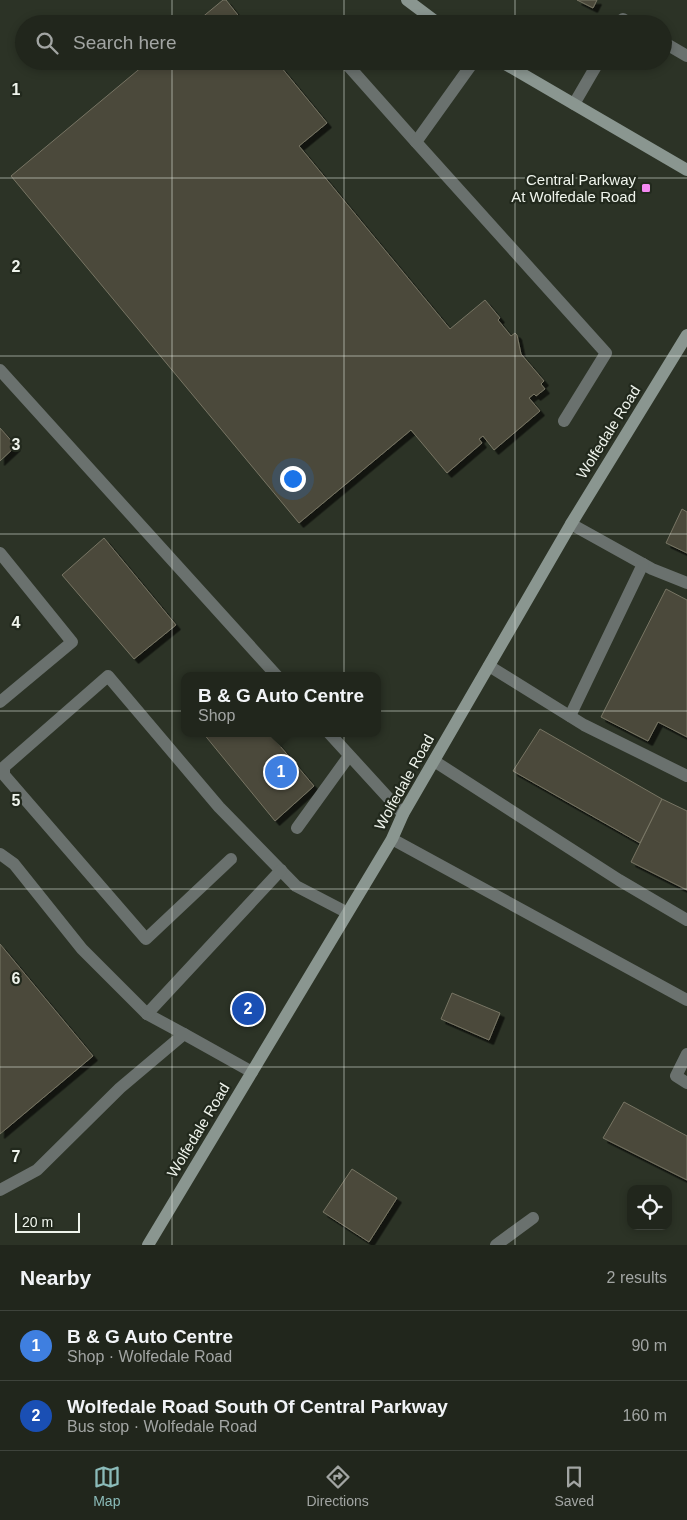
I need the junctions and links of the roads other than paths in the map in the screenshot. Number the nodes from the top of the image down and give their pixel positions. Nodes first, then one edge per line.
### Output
1 (407, 0) edge
2 (427, 15) edge
3 (672, 47) edge
4 (687, 56) edge
5 (352, 70) edge
6 (468, 70) edge
7 (515, 70) edge
8 (594, 70) edge
9 (574, 104) junction
10 (416, 142) junction
11 (687, 170) edge
12 (687, 335) edge
13 (0, 370) edge
14 (564, 421) dead end
15 (571, 524) junction
16 (0, 554) edge
17 (643, 564) junction
18 (687, 584) edge
19 (490, 666) junction
20 (273, 672) edge
21 (0, 702) edge
22 (570, 716) junction
23 (332, 737) edge
24 (349, 756) junction
25 (434, 761) junction
26 (687, 776) edge
27 (403, 814) junction
28 (297, 828) dead end
29 (392, 838) junction
30 (0, 854) edge
31 (231, 858) dead end
32 (281, 870) junction
33 (346, 912) junction
34 (687, 920) edge
35 (687, 1000) edge
36 (147, 1014) junction
37 (184, 1034) junction
38 (687, 1054) edge
39 (252, 1072) junction
40 (687, 1083) edge
41 (0, 1190) edge
42 (533, 1218) dead end
43 (148, 1245) edge
44 (496, 1245) edge

1 - 2 street
3 - 4 lane
5 - 10 lane
6 - 10 lane
7 - 9 street
8 - 9 lane
9 - 11 street
10 - 14 lane
12 - 15 street, Wolfedale Road
13 - 20 lane
15 - 17 lane
15 - 19 street, Wolfedale Road
16 - 21 lane
17 - 18 lane
17 - 22 lane
19 - 22 lane
19 - 25 street, Wolfedale Road
22 - 26 lane
23 - 24 lane
24 - 27 lane
24 - 28 lane
25 - 27 street, Wolfedale Road
25 - 34 lane
27 - 29 street, Wolfedale Road
29 - 33 street, Wolfedale Road
29 - 35 lane
30 - 36 lane
31 - 32 lane
32 - 33 lane
32 - 36 lane
33 - 39 street, Wolfedale Road
36 - 37 lane
37 - 39 lane
37 - 41 lane
38 - 40 lane
39 - 43 street, Wolfedale Road
42 - 44 lane

